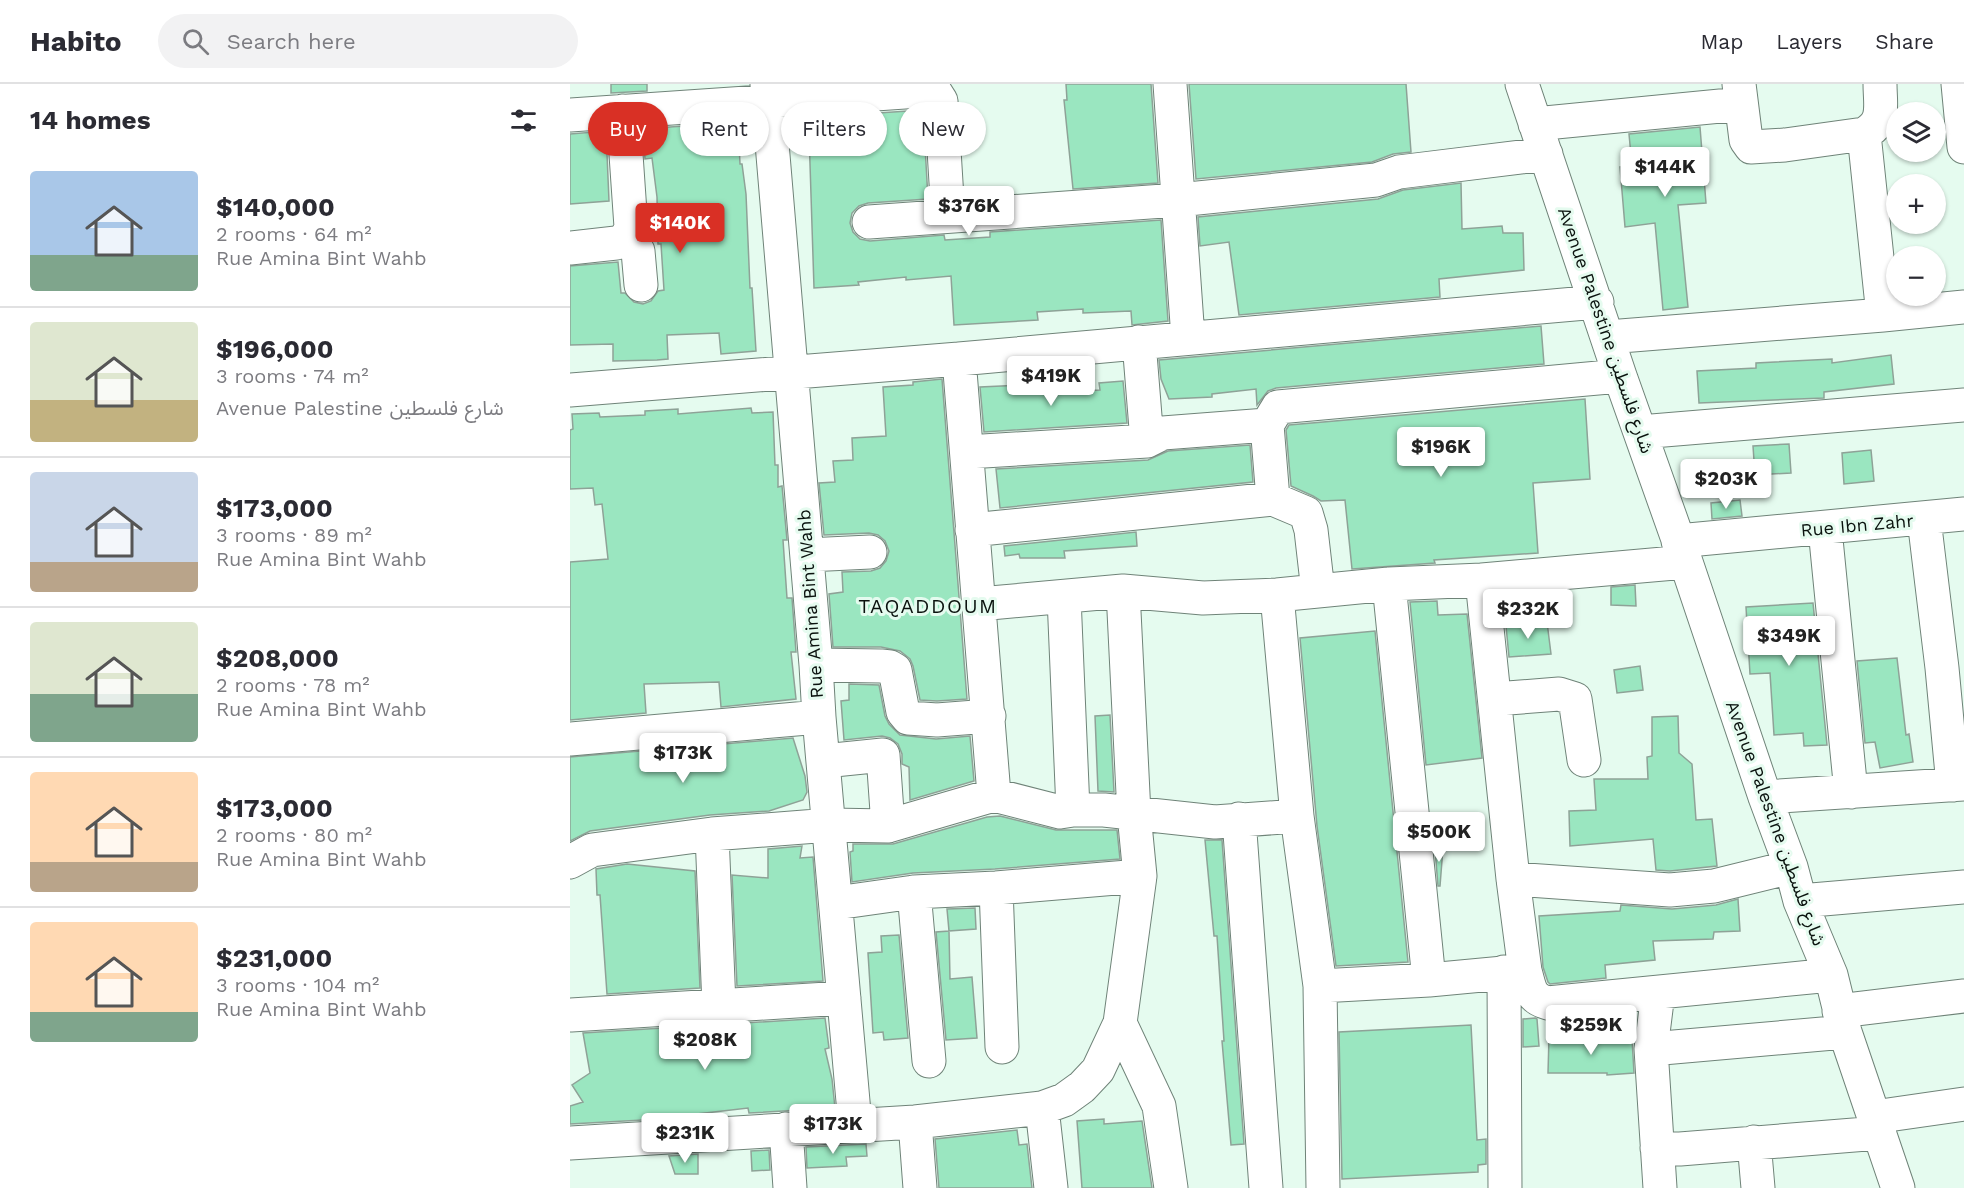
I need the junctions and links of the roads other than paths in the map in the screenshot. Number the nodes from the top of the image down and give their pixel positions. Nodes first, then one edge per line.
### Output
1 (1170, 84) edge
2 (1522, 84) edge
3 (1880, 84) edge
4 (1958, 84) edge
5 (768, 93) edge
6 (1740, 94) edge
7 (1653, 98) edge
8 (668, 105) edge
9 (588, 114) edge
10 (570, 115) edge
11 (1535, 124) junction
12 (1864, 134) junction
13 (1964, 147) edge
14 (1546, 154) junction
15 (626, 156) edge
16 (1178, 200) junction
17 (948, 215) junction
18 (869, 222) dead end
19 (628, 236) junction
20 (570, 248) edge
21 (641, 285) dead end
22 (1597, 302) junction
23 (1964, 307) edge
24 (1883, 315) junction
25 (1608, 337) junction
26 (1188, 338) junction
27 (1139, 342) junction
28 (959, 358) junction
29 (791, 371) junction
30 (1620, 376) junction
31 (570, 390) edge
32 (1964, 405) edge
33 (1267, 424) junction
34 (1640, 432) junction
35 (1147, 441) junction
36 (967, 452) junction
37 (1273, 499) junction
38 (1964, 514) edge
39 (1924, 519) junction
40 (1826, 529) junction
41 (972, 530) junction
42 (870, 552) dead end
43 (1682, 552) junction
44 (807, 555) junction
45 (1482, 580) junction
46 (1389, 584) junction
47 (1123, 591) junction
48 (1318, 591) junction
49 (1277, 595) junction
50 (1064, 597) junction
51 (979, 604) junction
52 (816, 665) junction
53 (1953, 667) edge
54 (1495, 699) junction
55 (988, 716) junction
56 (819, 717) junction
57 (570, 739) edge
58 (1584, 760) dead end
59 (824, 761) junction
60 (1959, 784) edge
61 (1851, 792) junction
62 (994, 795) junction
63 (1765, 797) junction
64 (1074, 810) junction
65 (1134, 814) junction
66 (1297, 816) junction
67 (1239, 819) junction
68 (830, 825) junction
69 (888, 826) junction
70 (712, 834) junction
71 (570, 862) edge
72 (1791, 867) junction
73 (1140, 876) junction
74 (1513, 879) junction
75 (1964, 887) edge
76 (996, 888) junction
77 (914, 892) junction
78 (1800, 900) junction
79 (836, 903) junction
80 (1515, 971) junction
81 (1831, 975) junction
82 (1429, 980) junction
83 (1320, 986) junction
84 (1658, 993) junction
85 (1964, 996) edge
86 (844, 998) junction
87 (570, 1006) edge
88 (719, 1006) junction
89 (1842, 1022) junction
90 (1120, 1023) junction
91 (1002, 1047) dead end
92 (1651, 1049) junction
93 (929, 1061) dead end
94 (1964, 1104) edge
95 (1042, 1108) junction
96 (915, 1122) junction
97 (855, 1124) junction
98 (1877, 1125) junction
99 (786, 1129) junction
100 (1754, 1142) junction
101 (570, 1143) edge
102 (1657, 1148) junction
103 (790, 1188) edge
104 (920, 1188) edge
105 (1051, 1188) edge
106 (1171, 1188) edge
107 (1266, 1188) edge
108 (1323, 1188) edge
109 (1505, 1188) edge
110 (1660, 1188) edge
111 (1758, 1188) edge
112 (1898, 1188) edge

1 - 16 street
2 - 11 street, Avenue Palestine شارع فلسطين
3 - 12 street
4 - 13 street
5 - 8 street
5 - 17 street
5 - 29 street, Rue Amina Bint Wahb
6 - 7 street
6 - 12 street
7 - 11 street
9 - 10 street
11 - 14 street, Avenue Palestine شارع فلسطين
12 - 24 street
14 - 16 street
14 - 22 street, Avenue Palestine شارع فلسطين
15 - 19 street
16 - 17 street
16 - 26 street
17 - 18 street
19 - 20 street
19 - 21 street
22 - 25 street, Avenue Palestine شارع فلسطين
22 - 26 street
23 - 24 street
24 - 25 street
25 - 30 street, Avenue Palestine شارع فلسطين
26 - 27 street
27 - 28 street
27 - 35 street
28 - 29 street
28 - 36 street
29 - 31 street
29 - 44 street, Rue Amina Bint Wahb
30 - 33 street
30 - 34 street, Avenue Palestine شارع فلسطين
32 - 34 street
33 - 35 street
33 - 37 street
34 - 43 street, Avenue Palestine شارع فلسطين
35 - 36 street
36 - 41 street
37 - 41 street
37 - 48 street
38 - 39 street, Rue Ibn Zahr
39 - 40 street, Rue Ibn Zahr
39 - 53 street
40 - 43 street, Rue Ibn Zahr
40 - 61 street
41 - 51 street
42 - 44 street
43 - 45 street, Rue Ibn Zahr
43 - 63 street, Avenue Palestine شارع فلسطين
44 - 52 street, Rue Amina Bint Wahb
45 - 46 street, Rue Ibn Zahr
45 - 54 street
46 - 48 street, Rue Ibn Zahr
46 - 82 street
47 - 49 street, Rue Ibn Zahr
47 - 50 street, Rue Ibn Zahr
47 - 65 street
48 - 49 street, Rue Ibn Zahr
49 - 66 street
50 - 51 street, Rue Ibn Zahr
50 - 64 street
51 - 55 street
52 - 55 street
52 - 56 street, Rue Amina Bint Wahb
53 - 60 street
54 - 58 street
54 - 74 street
55 - 62 street
56 - 57 street
56 - 59 street, Rue Amina Bint Wahb
59 - 68 street, Rue Amina Bint Wahb
59 - 69 street
60 - 61 street
61 - 63 street
62 - 64 street
62 - 69 street
63 - 72 street, Avenue Palestine شارع فلسطين
64 - 65 street
65 - 67 street
65 - 73 street
66 - 67 street
66 - 83 street
67 - 107 street
68 - 69 street
68 - 70 street
68 - 79 street, Rue Amina Bint Wahb
70 - 71 street
70 - 88 street
72 - 74 street
72 - 78 street, Avenue Palestine شارع فلسطين
73 - 76 street
73 - 90 street
74 - 80 street
75 - 78 street
76 - 77 street
76 - 91 street
77 - 79 street
77 - 93 street
78 - 81 street, Avenue Palestine شارع فلسطين
79 - 86 street, Rue Amina Bint Wahb
80 - 82 street
80 - 84 street
80 - 109 street
81 - 84 street
81 - 89 street, Avenue Palestine شارع فلسطين
82 - 83 street
83 - 108 street
84 - 92 street
85 - 89 street
86 - 88 street
86 - 97 street, Rue Amina Bint Wahb
87 - 88 street
89 - 92 street
89 - 98 street, Avenue Palestine شارع فلسطين
90 - 95 street
90 - 106 street
92 - 102 street
94 - 98 street
95 - 96 street
95 - 105 street
96 - 97 street
96 - 104 street
97 - 99 street
98 - 100 street
98 - 112 street, Avenue Palestine شارع فلسطين
99 - 101 street
99 - 103 street
100 - 102 street
100 - 111 street
102 - 110 street

